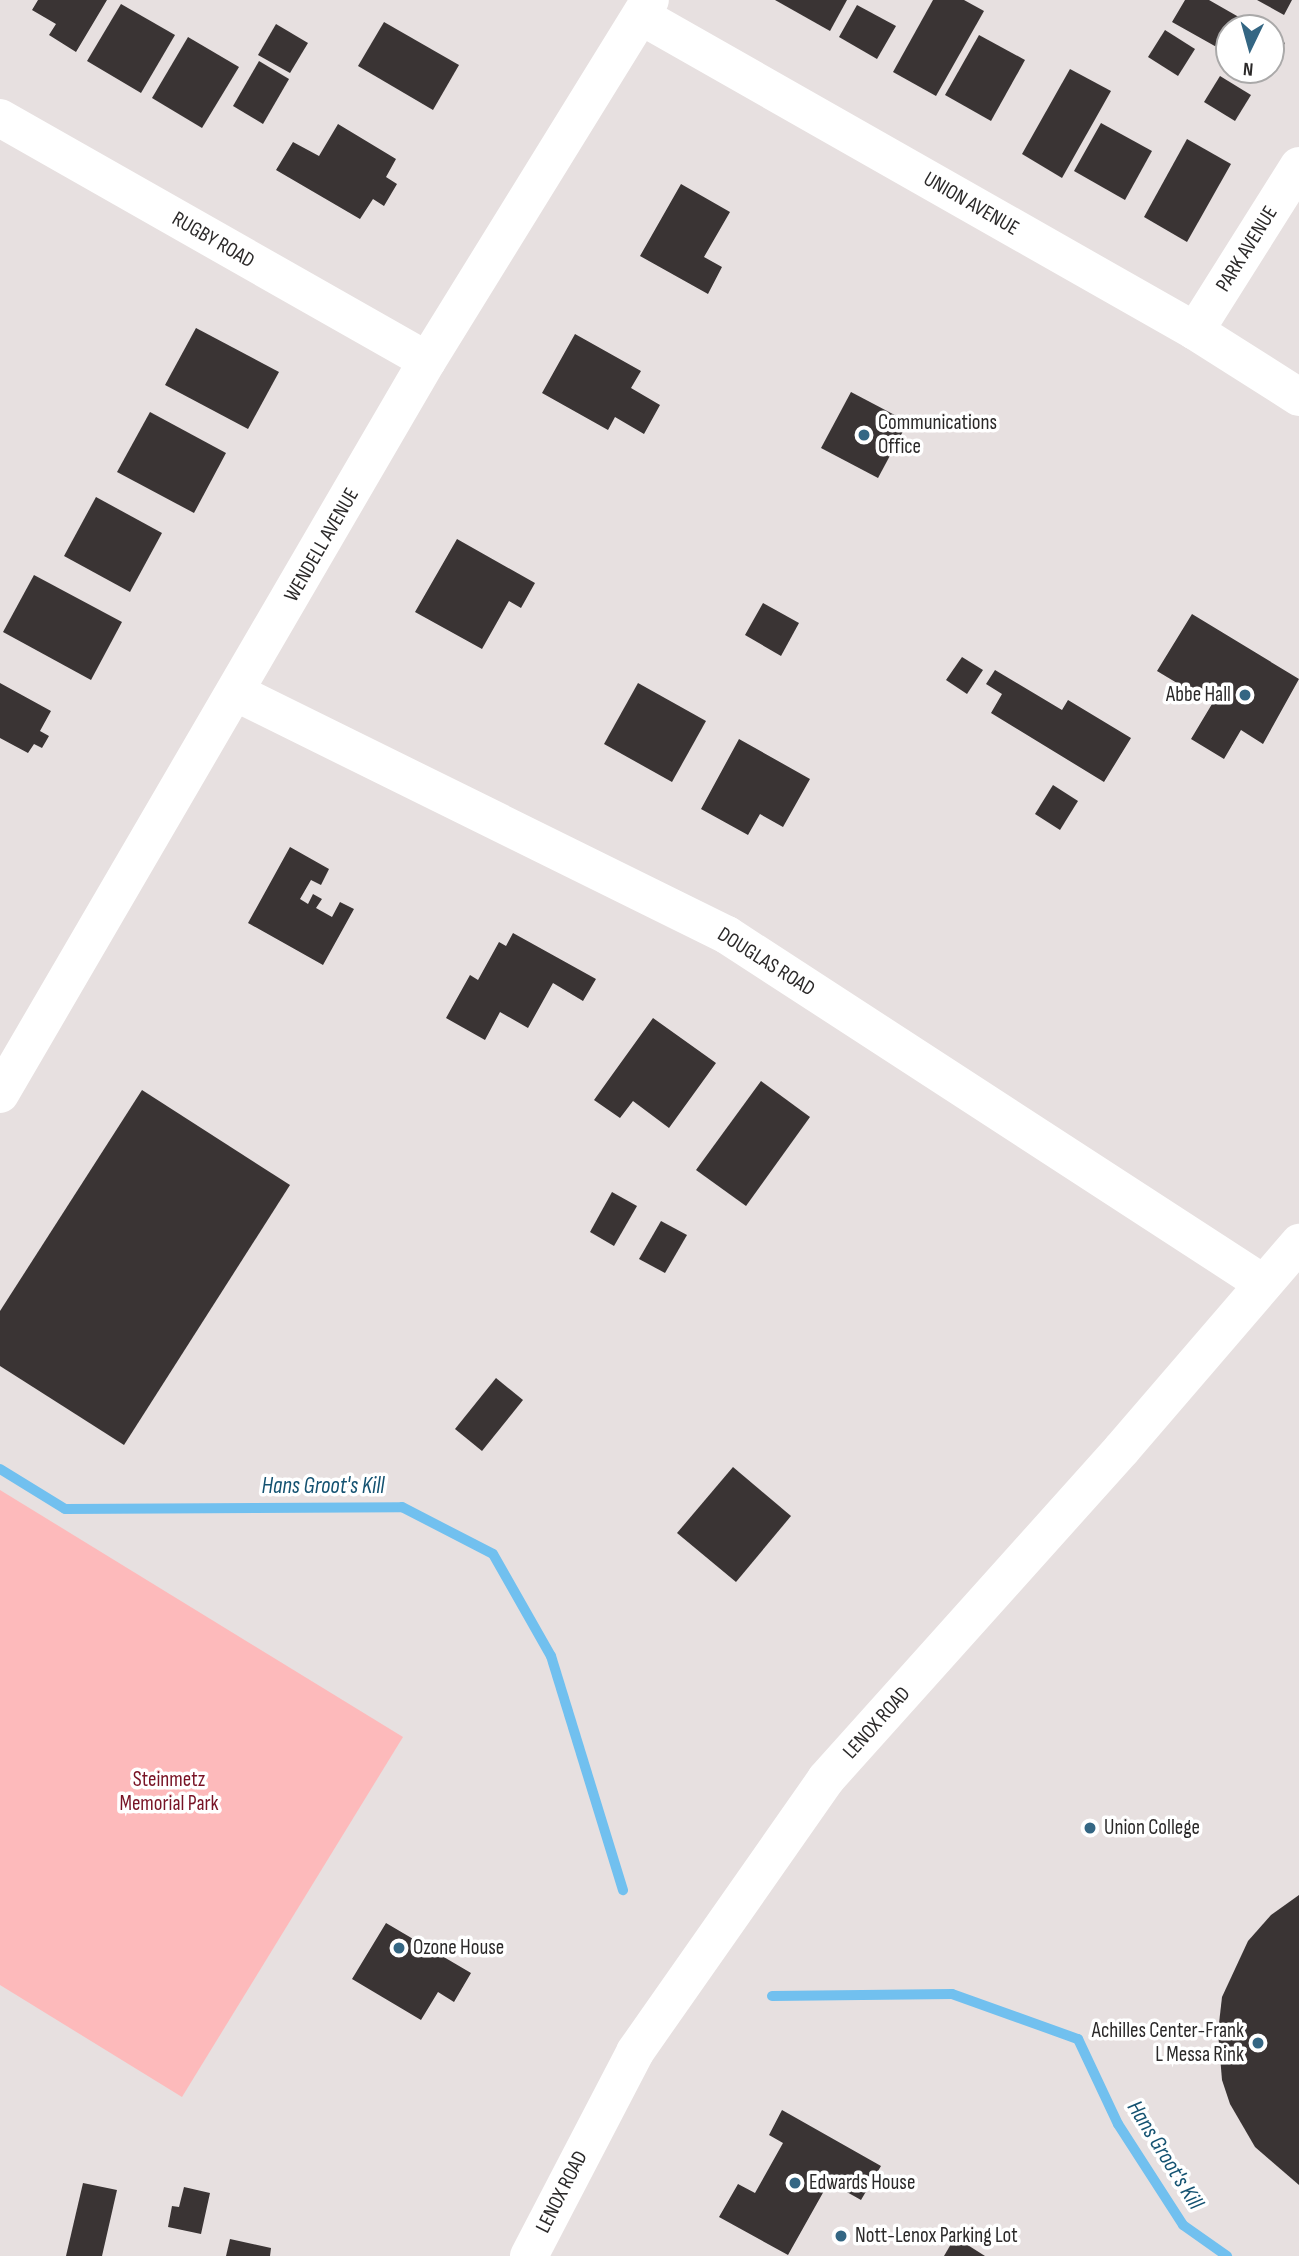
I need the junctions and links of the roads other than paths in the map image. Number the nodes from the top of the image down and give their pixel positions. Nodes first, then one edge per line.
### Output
1 (646, 8) edge
2 (0, 118) edge
3 (1299, 166) edge
4 (1195, 331) junction
5 (426, 361) junction
6 (1299, 397) edge
7 (237, 693) junction
8 (0, 1094) edge
9 (1299, 1243) edge
10 (1264, 1284) junction
11 (529, 2256) edge

1 - 4 street, UNION AVENUE
1 - 5 street, WENDELL AVENUE
2 - 5 street, RUGBY ROAD
3 - 4 street, PARK AVENUE
4 - 6 street, UNION AVENUE
5 - 7 street, WENDELL AVENUE
7 - 8 street, WENDELL AVENUE
7 - 10 street, DOUGLAS ROAD
9 - 10 street, LENOX ROAD
10 - 11 street, LENOX ROAD

